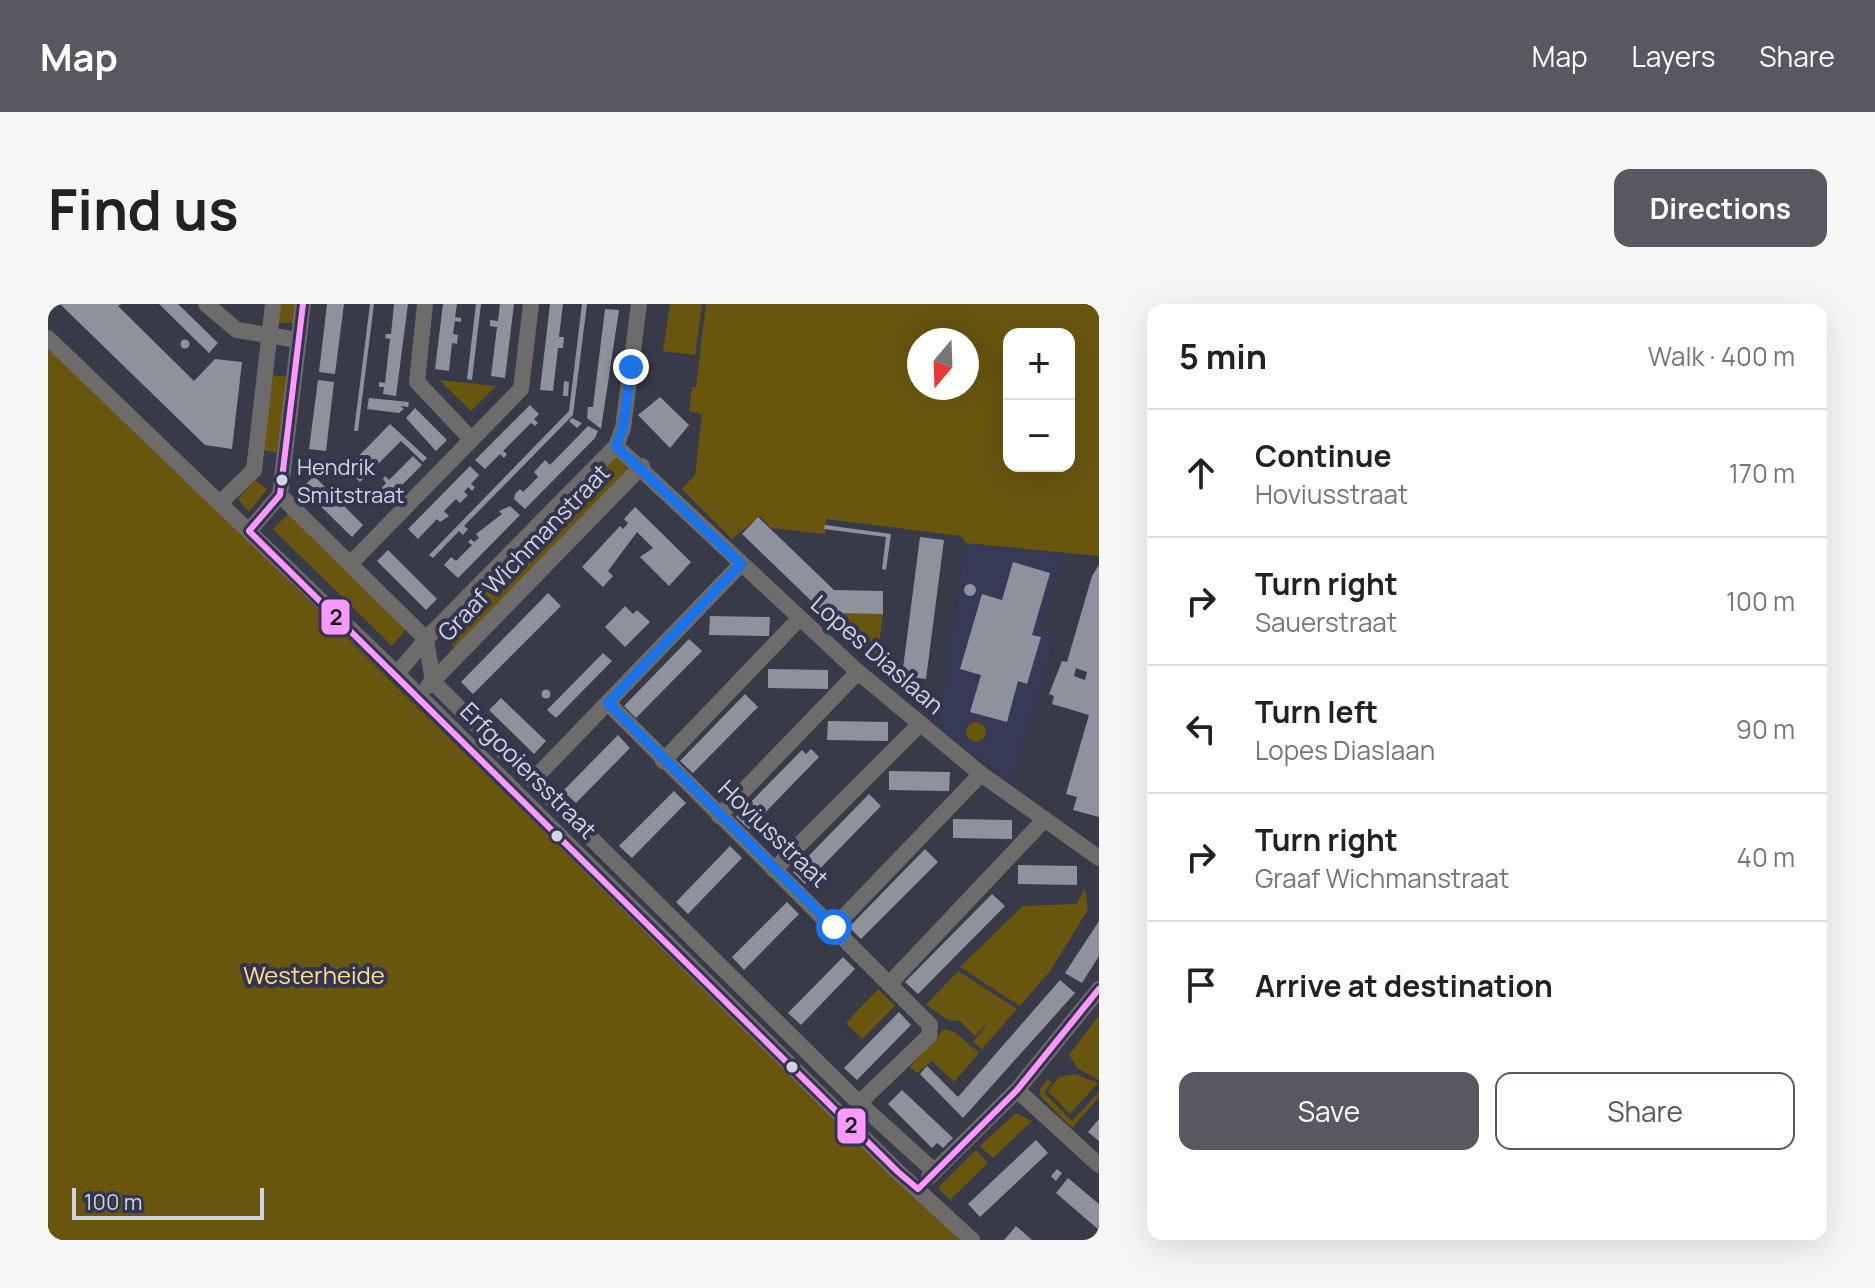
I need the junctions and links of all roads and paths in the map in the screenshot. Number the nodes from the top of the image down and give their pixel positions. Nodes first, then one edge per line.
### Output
1 (206, 304) edge
2 (273, 304) edge
3 (303, 304) edge
4 (425, 304) edge
5 (531, 304) edge
6 (639, 304) edge
7 (269, 337) junction
8 (48, 338) edge
9 (298, 340) junction
10 (471, 439) junction
11 (616, 446) junction
12 (642, 466) junction
13 (254, 470) junction
14 (282, 478) junction
15 (280, 495) junction
16 (220, 503) junction
17 (249, 531) junction
18 (351, 563) junction
19 (741, 564) junction
20 (799, 619) junction
21 (426, 639) junction
22 (858, 672) junction
23 (397, 674) junction
24 (433, 682) junction
25 (419, 697) junction
26 (608, 703) junction
27 (920, 724) junction
28 (663, 761) junction
29 (981, 774) junction
30 (534, 779) junction
31 (719, 816) junction
32 (1045, 819) junction
33 (1099, 858) edge
34 (774, 870) junction
35 (834, 927) junction
36 (891, 982) junction
37 (1099, 989) edge
38 (1017, 1090) junction
39 (859, 1103) junction
40 (1099, 1165) edge
41 (934, 1171) junction
42 (918, 1189) junction
43 (972, 1240) edge

1 - 7 street
2 - 7 street
3 - 9 street
4 - 10 street
5 - 10 street
6 - 11 street, Graaf Wichmanstraat
7 - 9 street
7 - 13 street
8 - 16 street, Erfgooiersstraat
9 - 14 street
10 - 18 street
11 - 12 street, Graaf Wichmanstraat
11 - 21 street, Graaf Wichmanstraat
12 - 19 street, Lopes Diaslaan
12 - 24 street, Graaf Wichmanstraat
13 - 14 street
13 - 16 street
14 - 15 street
15 - 17 street
15 - 18 street
16 - 17 street, Erfgooiersstraat
17 - 23 street, Erfgooiersstraat
18 - 21 street
19 - 20 street, Lopes Diaslaan
19 - 26 street
20 - 22 street, Lopes Diaslaan
20 - 28 street
21 - 23 street, Graaf Wichmanstraat
21 - 24 street
22 - 27 street, Lopes Diaslaan
22 - 31 street
23 - 25 street, Erfgooiersstraat
24 - 25 street, Graaf Wichmanstraat
24 - 30 street, Erfgooiersstraat
25 - 42 street, Erfgooiersstraat
26 - 28 street, Hoviusstraat
26 - 30 street
27 - 29 street, Lopes Diaslaan
27 - 34 street
28 - 31 street, Hoviusstraat
29 - 32 street, Lopes Diaslaan
29 - 35 street
30 - 39 street, Erfgooiersstraat
31 - 34 street, Hoviusstraat
32 - 33 street, Lopes Diaslaan
32 - 36 street
34 - 35 street, Hoviusstraat
35 - 36 street, Hoviusstraat
36 - 39 street, Hoviusstraat
37 - 38 street
38 - 40 street
38 - 41 street
39 - 41 street, Erfgooiersstraat
41 - 42 street
42 - 43 street, Erfgooiersstraat

